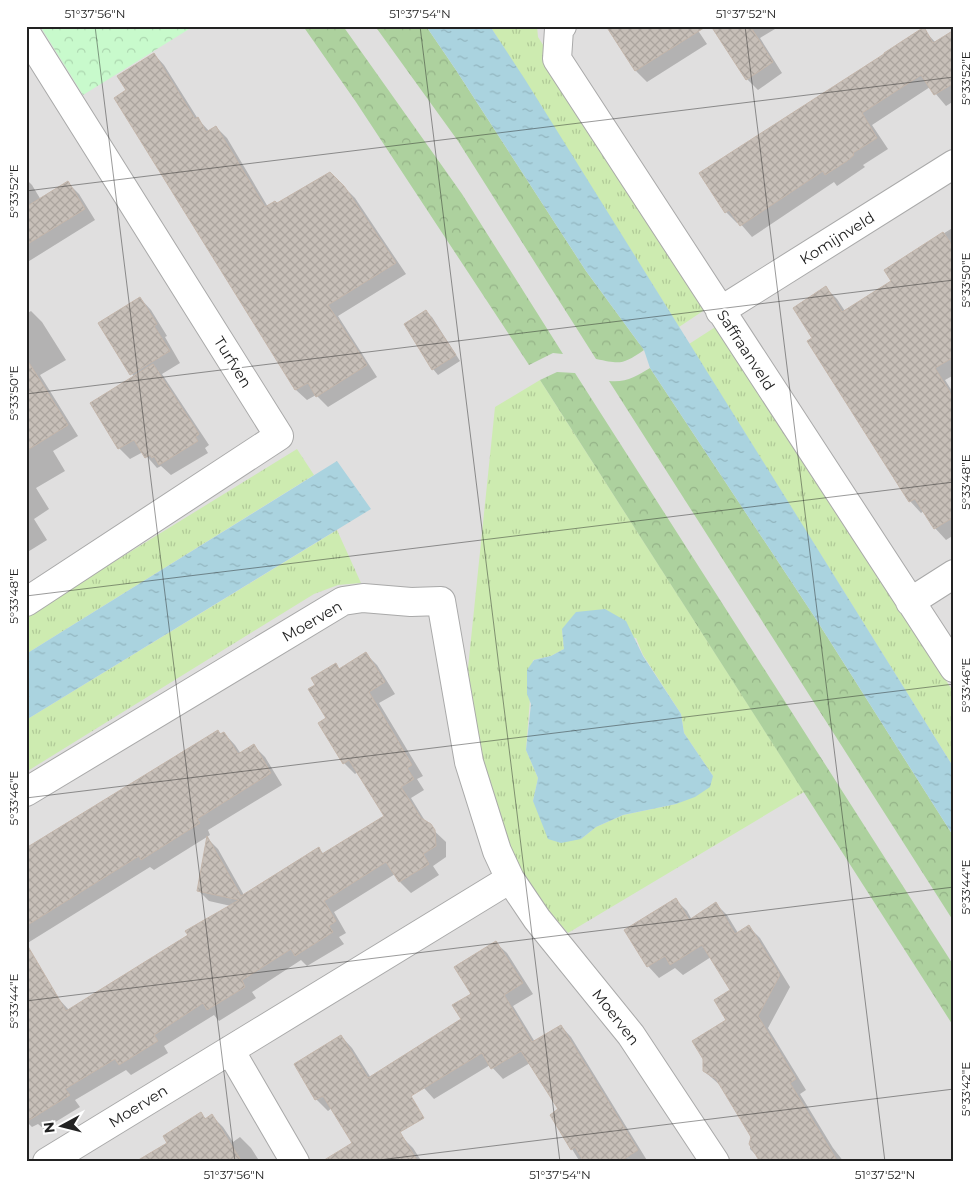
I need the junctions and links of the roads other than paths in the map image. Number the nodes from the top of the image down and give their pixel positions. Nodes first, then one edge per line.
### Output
1 (562, 26) edge
2 (26, 33) edge
3 (954, 164) edge
4 (720, 310) junction
5 (954, 574) edge
6 (26, 602) edge
7 (910, 602) junction
8 (954, 668) edge
9 (26, 792) edge
10 (510, 879) junction
11 (230, 1050) junction
12 (47, 1162) edge
13 (295, 1162) edge
14 (714, 1162) edge

1 - 4 street, Saffraanveld
2 - 6 street, Turfven
3 - 4 street, Komijnveld
4 - 7 street, Saffraanveld
5 - 7 street
7 - 8 street, Saffraanveld
9 - 10 street, Moerven
10 - 11 street, Moerven
10 - 14 street, Moerven
11 - 12 street, Moerven
11 - 13 street

